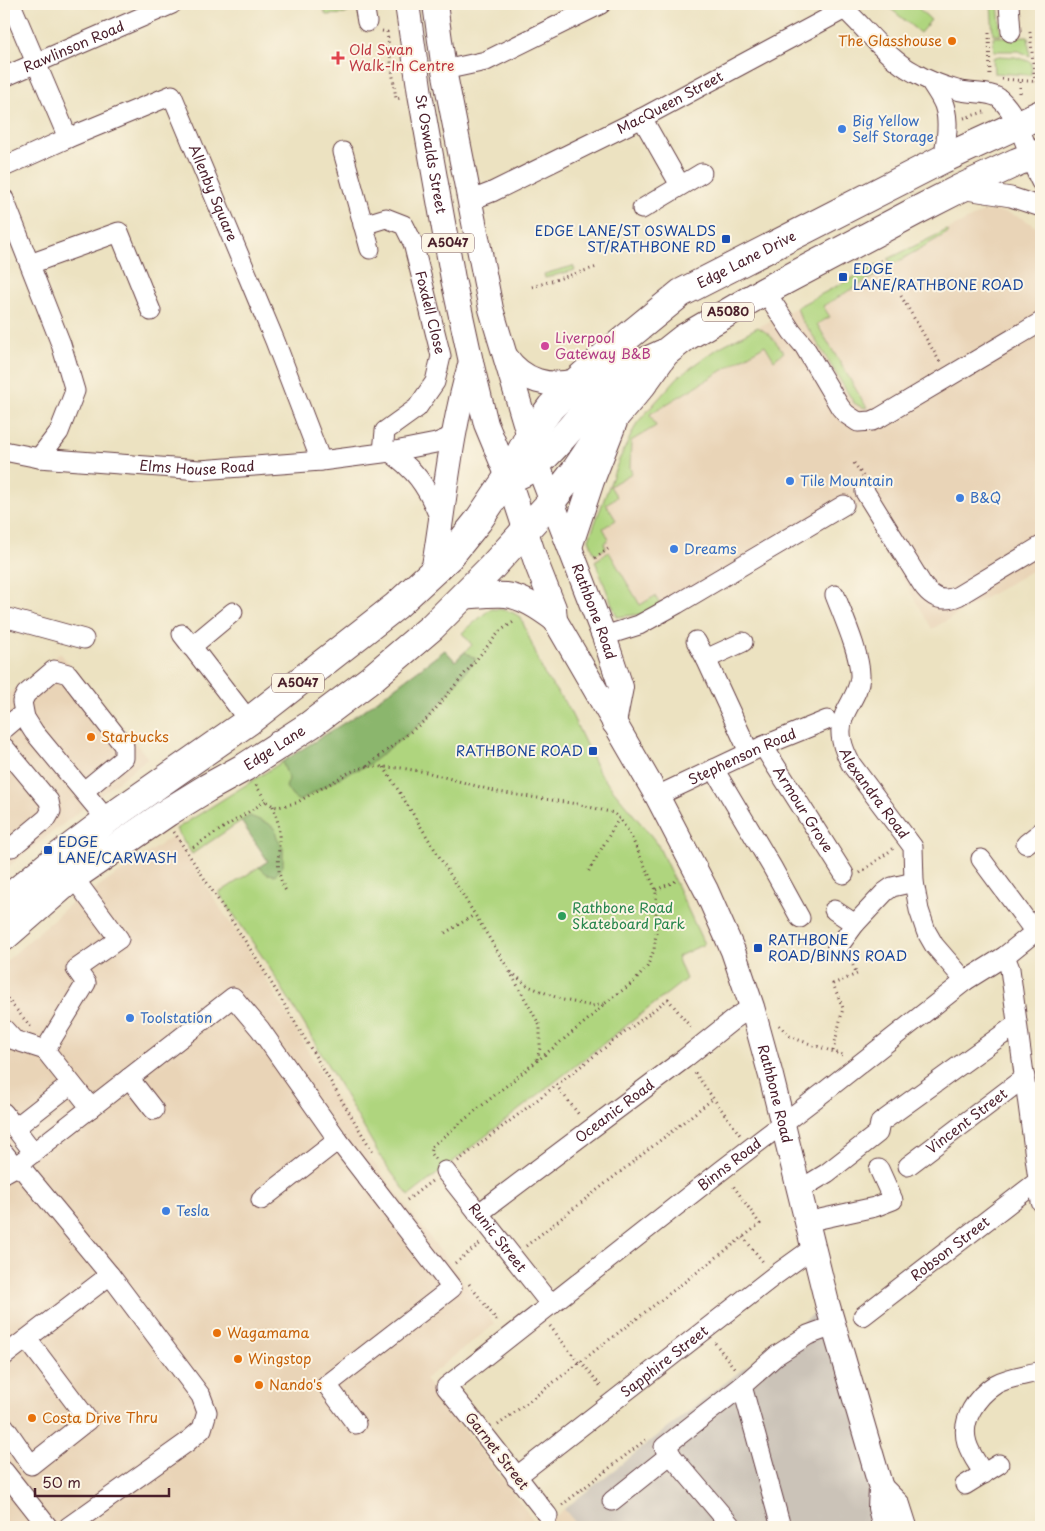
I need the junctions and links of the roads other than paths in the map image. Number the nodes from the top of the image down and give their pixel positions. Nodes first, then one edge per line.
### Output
1 (11, 4) edge
2 (172, 4) edge
3 (407, 4) edge
4 (435, 4) edge
5 (601, 4) edge
6 (1009, 4) edge
7 (842, 6) edge
8 (1011, 32) dead end
9 (36, 63) junction
10 (444, 70) junction
11 (4, 77) edge
12 (930, 81) junction
13 (1026, 112) edge
14 (642, 118) junction
15 (68, 138) junction
16 (1038, 150) edge
17 (343, 152) dead end
18 (943, 160) junction
19 (4, 167) edge
20 (702, 173) dead end
21 (1041, 182) edge
22 (680, 185) junction
23 (960, 188) junction
24 (4, 199) edge
25 (469, 201) junction
26 (1041, 207) edge
27 (642, 209) dead end
28 (363, 225) junction
29 (478, 247) junction
30 (370, 249) dead end
31 (449, 252) junction
32 (30, 264) junction
33 (765, 291) junction
34 (152, 311) dead end
35 (1041, 322) edge
36 (504, 353) junction
37 (664, 353) junction
38 (471, 362) junction
39 (578, 380) junction
40 (619, 411) junction
41 (454, 433) junction
42 (528, 438) junction
43 (4, 452) edge
44 (386, 452) junction
45 (39, 458) junction
46 (321, 461) junction
47 (537, 463) junction
48 (508, 477) junction
49 (865, 492) dead end
50 (551, 502) junction
51 (844, 505) dead end
52 (441, 521) junction
53 (526, 531) junction
54 (1041, 546) edge
55 (570, 547) junction
56 (433, 572) junction
57 (835, 595) dead end
58 (463, 597) junction
59 (233, 612) dead end
60 (4, 616) edge
61 (555, 620) junction
62 (604, 636) junction
63 (84, 639) dead end
64 (696, 641) dead end
65 (742, 642) dead end
66 (706, 659) junction
67 (827, 720) dead end
68 (249, 721) junction
69 (614, 723) junction
70 (29, 725) junction
71 (4, 729) edge
72 (4, 747) edge
73 (756, 749) junction
74 (714, 768) junction
75 (84, 791) junction
76 (657, 796) junction
77 (107, 820) junction
78 (1041, 832) edge
79 (1026, 844) dead end
80 (4, 845) edge
81 (981, 859) dead end
82 (844, 874) dead end
83 (73, 877) junction
84 (914, 882) junction
85 (4, 902) edge
86 (834, 910) dead end
87 (800, 918) dead end
88 (855, 924) junction
89 (1038, 929) edge
90 (4, 937) edge
91 (836, 950) road end
92 (1005, 956) junction
93 (965, 981) junction
94 (752, 1008) junction
95 (1017, 1024) junction
96 (4, 1029) edge
97 (46, 1048) junction
98 (1025, 1077) junction
99 (129, 1078) junction
100 (71, 1084) junction
101 (91, 1108) junction
102 (154, 1110) dead end
103 (9, 1121) edge
104 (783, 1123) junction
105 (338, 1140) junction
106 (34, 1152) junction
107 (8, 1165) edge
108 (908, 1166) dead end
109 (878, 1168) dead end
110 (445, 1171) road end
111 (1038, 1182) junction
112 (799, 1190) junction
113 (260, 1200) dead end
114 (1041, 1202) edge
115 (478, 1214) junction
116 (806, 1222) junction
117 (813, 1248) junction
118 (110, 1275) junction
119 (546, 1309) junction
120 (863, 1316) dead end
121 (833, 1326) junction
122 (31, 1344) junction
123 (4, 1356) edge
124 (1041, 1371) edge
125 (4, 1372) edge
126 (739, 1378) junction
127 (446, 1387) joint
128 (356, 1424) dead end
129 (4, 1426) edge
130 (671, 1454) junction
131 (4, 1471) edge
132 (516, 1477) junction
133 (965, 1486) dead end
134 (881, 1488) junction
135 (612, 1501) dead end
136 (548, 1516) dead end
137 (48, 1527) edge
138 (68, 1527) edge
139 (732, 1527) edge
140 (781, 1527) edge
141 (885, 1527) edge
142 (904, 1527) edge

1 - 9 street
2 - 9 street, Rawlinson Road
3 - 31 main road, St Oswalds Street / A5047
4 - 10 main road, St Oswalds Street / A5047
5 - 10 street
6 - 8 street
7 - 12 street
7 - 14 street, MacQueen Street
9 - 11 street, Rawlinson Road
9 - 15 street
10 - 25 main road, St Oswalds Street / A5047
12 - 13 street
12 - 18 street
13 - 16 street
13 - 18 highway, Edge Lane Drive / A5080
14 - 22 street
14 - 25 street, MacQueen Street
15 - 19 street, Allenby Square
15 - 46 street, Allenby Square
16 - 21 street
16 - 23 highway, A5080
17 - 28 street
18 - 39 highway, Edge Lane Drive / A5080
20 - 22 street
22 - 27 street
23 - 26 street
23 - 33 highway, A5080
24 - 32 street
25 - 29 main road, St Oswalds Street / A5047
28 - 30 street
28 - 44 street, Foxdell Close
29 - 31 main road, A5047
29 - 36 main road, St Oswalds Street / A5047
31 - 38 main road, St Oswalds Street / A5047
32 - 34 street
32 - 45 street
33 - 35 street
33 - 37 highway, A5080
36 - 39 main road
36 - 42 main road, St Oswalds Street / A5047
37 - 40 highway, A5080
37 - 47 highway
38 - 41 main road
38 - 48 main road, St Oswalds Street / A5047
39 - 42 highway, Edge Lane Drive / A5080
40 - 50 highway, A5080
40 - 55 main road
41 - 44 street, Elms House Road
41 - 52 main road
42 - 47 main road, A5047
42 - 48 highway, Edge Lane Drive / A5080
43 - 45 street, Elms House Road
44 - 46 street, Elms House Road
44 - 52 street
45 - 46 street, Elms House Road
47 - 48 highway
47 - 50 main road, A5047
48 - 53 main road, A5047
48 - 56 highway, A5047
49 - 54 street
50 - 53 highway, A5080
50 - 55 main road, Rathbone Road
51 - 62 street
52 - 56 main road
53 - 58 highway, Edge Lane / A5047
53 - 61 main road, Rathbone Road
55 - 62 main road, Rathbone Road
56 - 68 highway, A5047
57 - 84 street, Alexandra Road
58 - 61 main road
58 - 83 highway, Edge Lane / A5047
59 - 68 street
60 - 63 street
61 - 69 main road, Rathbone Road
62 - 69 main road, Rathbone Road
64 - 66 street, Armour Grove
65 - 66 street
66 - 73 street, Armour Grove
67 - 73 street, Stephenson Road
68 - 77 highway, A5047
69 - 76 main road, Rathbone Road
70 - 71 street
70 - 75 street
70 - 75 street
72 - 80 street
73 - 74 street, Stephenson Road
73 - 82 street, Armour Grove
74 - 76 street, Stephenson Road
74 - 87 street
75 - 77 street
76 - 94 main road, Rathbone Road
77 - 85 highway, A5047
78 - 79 street
81 - 89 street
83 - 85 highway
83 - 90 highway, Edge Lane / A5047
83 - 97 street
84 - 88 street
84 - 93 street, Alexandra Road
86 - 88 street
88 - 91 street
89 - 92 street, Binns Road
92 - 93 street, Binns Road
92 - 95 street
93 - 104 street, Binns Road
94 - 104 main road, Rathbone Road
94 - 115 street, Oceanic Road
95 - 98 street
95 - 112 street
96 - 97 street
97 - 100 street
98 - 108 street, Vincent Street
98 - 111 street
99 - 101 street
99 - 102 street
99 - 105 street
100 - 101 street
100 - 103 street
101 - 106 street
103 - 106 street
104 - 112 main road, Rathbone Road
104 - 119 street, Binns Road
105 - 113 street
105 - 128 street
106 - 107 street
107 - 118 street
109 - 116 street
110 - 115 street, Runic Street
111 - 114 street
111 - 120 street, Robson Street
112 - 116 main road, Rathbone Road
115 - 119 street, Runic Street
116 - 117 main road, Rathbone Road
117 - 121 main road, Rathbone Road
117 - 132 street, Sapphire Street
118 - 122 street
118 - 138 street
119 - 127 street, Binns Road
121 - 126 street
121 - 134 main road, Rathbone Road
122 - 123 street
122 - 125 street
122 - 129 street
124 - 133 street
126 - 130 street
126 - 140 street
127 - 132 street, Garnet Street
130 - 135 street
130 - 139 street
131 - 137 street
132 - 136 street, Garnet Street
134 - 141 main road, Rathbone Road
134 - 142 main road, Rathbone Road

